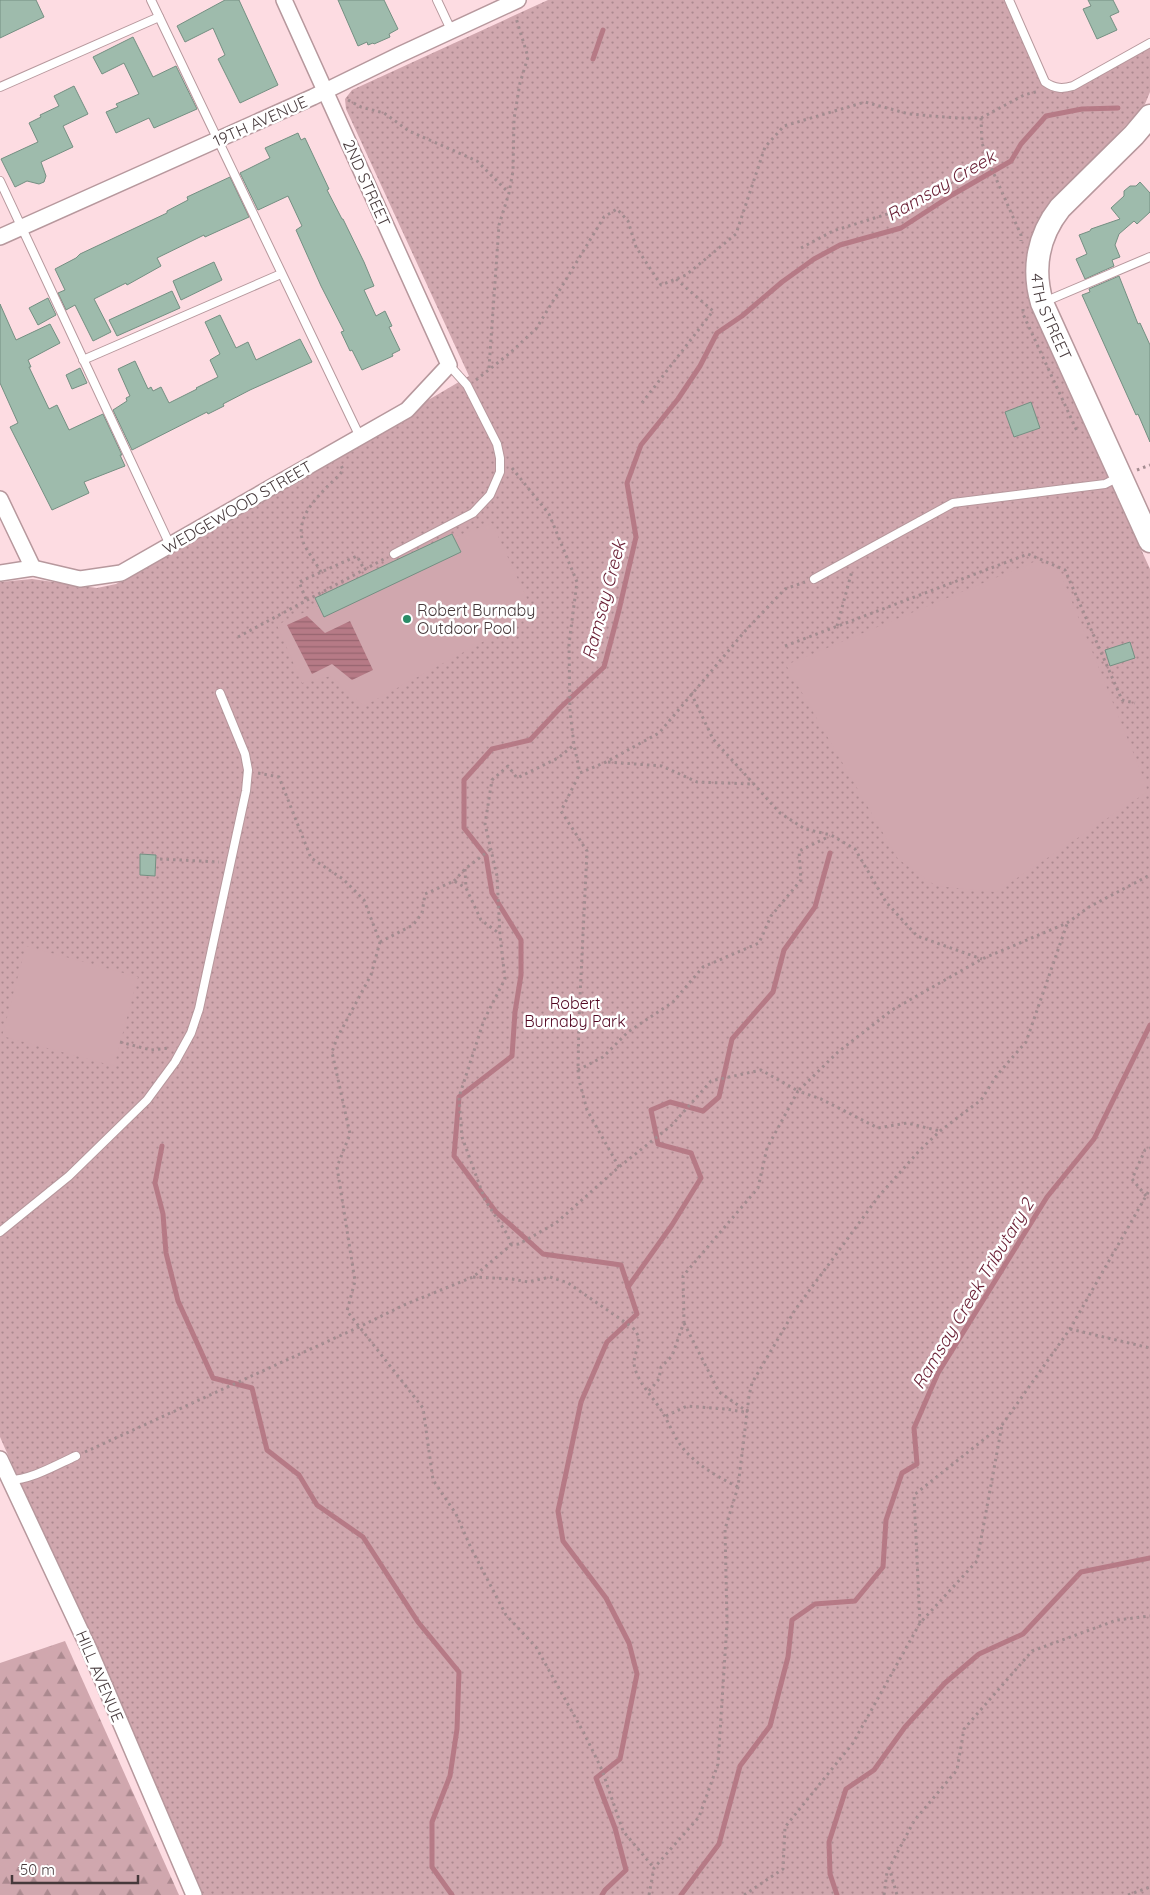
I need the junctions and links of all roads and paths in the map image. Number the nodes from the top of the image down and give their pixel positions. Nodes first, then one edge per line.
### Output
1 (152, 0) edge
2 (284, 0) edge
3 (437, 0) edge
4 (518, 0) edge
5 (1010, 0) edge
6 (515, 16) dead end
7 (159, 17) junction
8 (452, 32) junction
9 (1150, 43) edge
10 (1045, 82) junction
11 (0, 87) edge
12 (325, 92) junction
13 (348, 100) dead end
14 (1150, 116) edge
15 (981, 118) junction
16 (218, 140) junction
17 (987, 158) junction
18 (0, 181) edge
19 (509, 193) junction
20 (1009, 212) dead end
21 (22, 227) junction
22 (0, 237) edge
23 (801, 248) dead end
24 (1150, 257) edge
25 (281, 274) junction
26 (676, 279) junction
27 (1042, 303) junction
28 (84, 360) junction
29 (449, 366) junction
30 (489, 369) junction
31 (467, 385) junction
32 (642, 403) dead end
33 (360, 437) junction
34 (335, 451) junction
35 (500, 458) junction
36 (1121, 476) junction
37 (0, 499) edge
38 (1150, 541) edge
39 (170, 545) junction
40 (394, 554) joint
41 (856, 556) junction
42 (33, 568) junction
43 (364, 569) junction
44 (321, 572) junction
45 (0, 573) edge
46 (814, 579) joint
47 (306, 599) junction
48 (837, 626) junction
49 (238, 636) dead end
50 (785, 646) dead end
51 (220, 693) dead end
52 (691, 693) junction
53 (1135, 703) dead end
54 (574, 746) junction
55 (606, 762) junction
56 (248, 770) junction
57 (580, 773) junction
58 (753, 784) junction
59 (831, 835) junction
60 (490, 850) junction
61 (160, 859) dead end
62 (229, 863) junction
63 (465, 869) junction
64 (1150, 876) edge
65 (454, 880) junction
66 (466, 888) junction
67 (1067, 923) junction
68 (500, 935) junction
69 (380, 942) junction
70 (982, 959) junction
71 (120, 1042) dead end
72 (183, 1047) junction
73 (578, 1070) junction
74 (798, 1091) junction
75 (940, 1131) junction
76 (1150, 1148) edge
77 (618, 1167) junction
78 (1150, 1189) edge
79 (1146, 1196) junction
80 (0, 1232) edge
81 (511, 1244) junction
82 (473, 1277) junction
83 (684, 1322) junction
84 (359, 1328) junction
85 (1070, 1329) junction
86 (1150, 1348) edge
87 (648, 1391) junction
88 (748, 1412) junction
89 (666, 1416) junction
90 (1002, 1425) junction
91 (76, 1456) joint
92 (0, 1459) edge
93 (4, 1482) edge
94 (738, 1487) junction
95 (1150, 1616) edge
96 (920, 1624) junction
97 (890, 1867) junction
98 (654, 1868) junction
99 (1150, 1887) edge
100 (194, 1895) edge
101 (649, 1895) edge
102 (744, 1895) edge
103 (884, 1895) edge
104 (896, 1895) edge
105 (1128, 1895) edge

1 - 7 lane
2 - 12 street, 2ND STREET
3 - 8 lane
4 - 8 street, 19TH AVENUE
5 - 10 lane
6 - 19 path
7 - 11 lane
7 - 16 lane
8 - 12 street, 19TH AVENUE
9 - 10 lane
10 - 15 path
12 - 16 street, 19TH AVENUE
12 - 29 street, 2ND STREET
13 - 19 path
14 - 27 street, 4TH STREET
15 - 17 path
15 - 26 path
16 - 21 street, 19TH AVENUE
16 - 25 lane
17 - 20 path
17 - 23 path
18 - 21 lane
19 - 30 path
21 - 22 street, 19TH AVENUE
21 - 28 lane
24 - 27 lane
25 - 28 lane
25 - 33 lane
26 - 30 path
26 - 32 path
27 - 36 street, 4TH STREET
28 - 39 lane
29 - 31 lane
29 - 33 street, WEDGEWOOD STREET
30 - 31 path
31 - 35 lane
33 - 34 street, WEDGEWOOD STREET
34 - 39 street, WEDGEWOOD STREET
34 - 44 path
35 - 40 lane
35 - 54 path
36 - 38 street, 4TH STREET
36 - 41 lane
37 - 42 street
39 - 42 street, WEDGEWOOD STREET
40 - 43 path
41 - 46 lane
41 - 48 path
42 - 45 street, WEDGEWOOD STREET
43 - 44 path
43 - 47 path
44 - 47 path
46 - 52 path
47 - 49 path
48 - 50 path
48 - 53 path
51 - 56 lane
52 - 55 path
52 - 58 path
54 - 57 path
54 - 60 path
55 - 57 path
55 - 58 path
56 - 62 lane
56 - 69 path
57 - 73 path
58 - 59 path
59 - 70 path
59 - 73 path
60 - 63 path
60 - 68 path
61 - 62 path
62 - 72 lane
63 - 65 path
63 - 66 path
64 - 67 path
65 - 66 path
65 - 69 path
66 - 68 path
67 - 70 path
67 - 75 path
68 - 81 path
69 - 84 path
70 - 74 path
71 - 72 path
72 - 80 lane
73 - 77 path
74 - 75 path
74 - 77 path
74 - 83 path
75 - 88 path
76 - 79 path
77 - 81 path
78 - 79 path
79 - 85 path
81 - 82 path
82 - 84 path
82 - 87 path
83 - 87 path
83 - 88 path
84 - 91 path
84 - 98 path
85 - 86 path
85 - 90 path
87 - 89 path
88 - 89 path
88 - 94 path
89 - 94 path
90 - 96 path
90 - 96 path
91 - 93 lane
92 - 93 street, HILL AVENUE
93 - 100 street, HILL AVENUE
94 - 98 path
95 - 97 path
96 - 102 path
97 - 103 path
97 - 104 path
98 - 101 path
99 - 105 path

